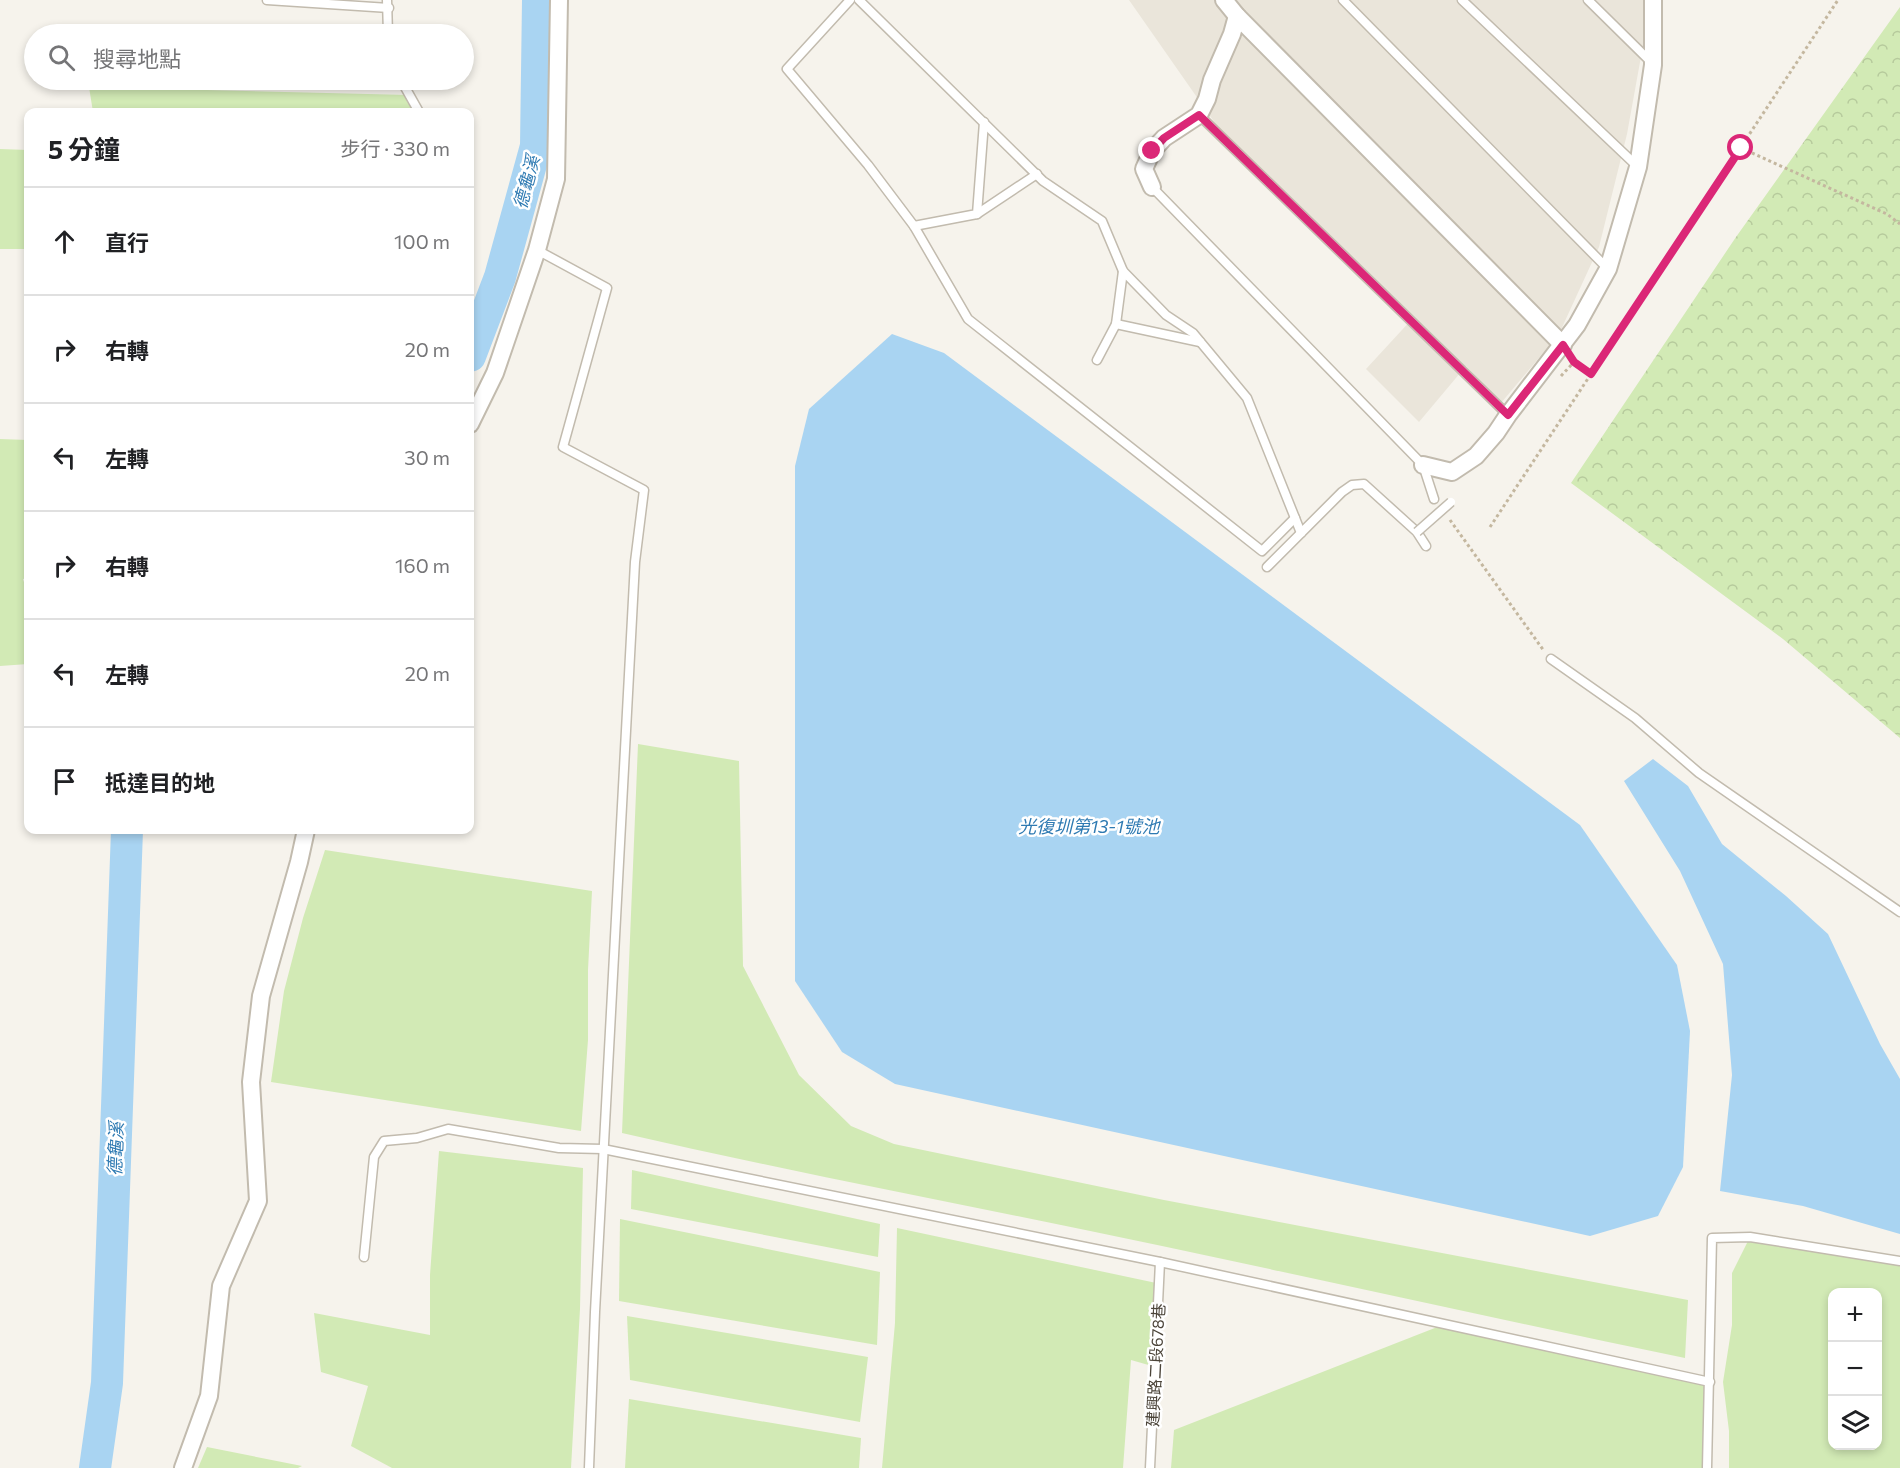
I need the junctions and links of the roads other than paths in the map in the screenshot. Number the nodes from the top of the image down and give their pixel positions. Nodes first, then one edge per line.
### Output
1 (267, 0) edge
2 (559, 0) edge
3 (850, 0) edge
4 (859, 0) edge
5 (1224, 0) edge
6 (1343, 0) edge
7 (1461, 0) edge
8 (1588, 0) edge
9 (1653, 0) edge
10 (388, 4) edge
11 (1237, 16) junction
12 (388, 24) edge
13 (1653, 65) junction
14 (406, 90) edge
15 (416, 108) edge
16 (1199, 115) junction
17 (984, 122) junction
18 (1638, 166) junction
19 (1037, 174) junction
20 (1152, 187) joint
21 (977, 214) junction
22 (914, 226) junction
23 (537, 250) junction
24 (1608, 269) junction
25 (1124, 271) junction
26 (1116, 324) junction
27 (1201, 342) junction
28 (1563, 345) junction
29 (1097, 360) dead end
30 (1508, 415) junction
31 (474, 416) edge
32 (1423, 465) junction
33 (1434, 499) road end
34 (1451, 502) dead end
35 (1295, 518) junction
36 (1417, 532) junction
37 (1301, 533) junction
38 (1426, 546) dead end
39 (1267, 567) dead end
40 (1551, 659) road end
41 (305, 834) edge
42 (1900, 912) edge
43 (603, 1149) junction
44 (364, 1257) dead end
45 (1900, 1261) edge
46 (1160, 1262) junction
47 (1710, 1382) junction
48 (183, 1468) edge
49 (589, 1468) edge
50 (1150, 1468) edge
51 (1707, 1468) edge

1 - 10 lane
2 - 23 street
3 - 22 lane
4 - 17 lane
5 - 11 street
6 - 24 lane
7 - 18 lane
8 - 13 lane
9 - 13 street
10 - 12 lane
11 - 16 street
11 - 28 street
13 - 18 street
14 - 15 lane
16 - 20 street
16 - 30 lane
17 - 19 lane
17 - 21 lane
18 - 24 street
19 - 21 lane
19 - 25 lane
20 - 32 lane
21 - 22 lane
22 - 35 lane
23 - 31 street
23 - 43 lane
24 - 28 street
25 - 26 lane
25 - 27 lane
26 - 27 lane
26 - 29 lane
27 - 35 lane
28 - 30 street
30 - 32 street
32 - 33 lane
34 - 36 lane, bridge
35 - 37 lane
36 - 37 lane
36 - 38 lane
37 - 39 lane
40 - 42 lane
41 - 48 street
43 - 44 lane
43 - 46 lane
43 - 49 lane
45 - 47 lane
46 - 47 lane
46 - 50 lane, 建興路二段678巷
47 - 51 lane

